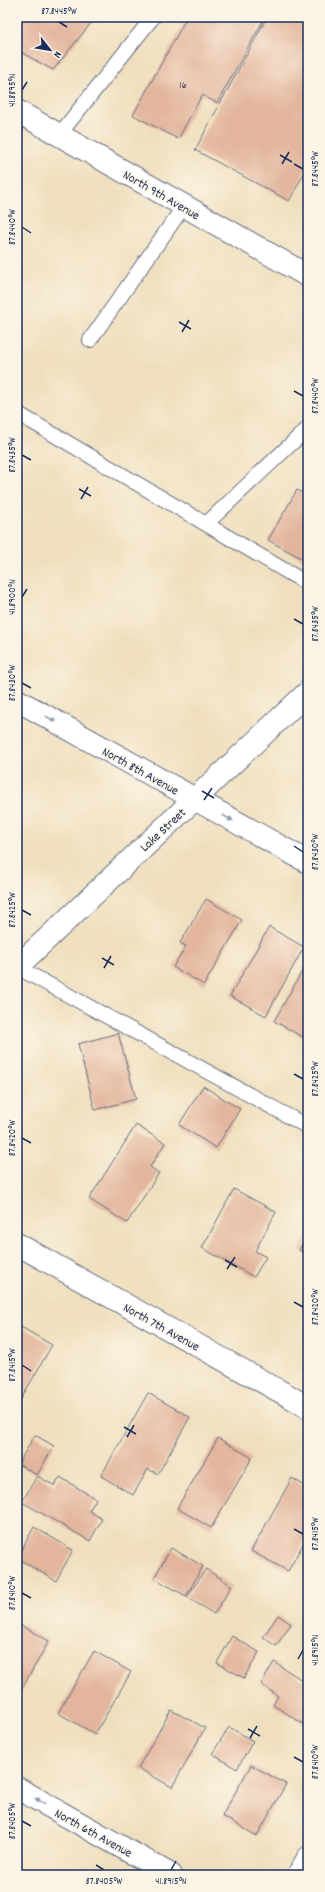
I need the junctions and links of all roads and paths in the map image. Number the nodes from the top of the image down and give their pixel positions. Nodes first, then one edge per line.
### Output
1 (153, 17) edge
2 (17, 112) edge
3 (59, 135) junction
4 (184, 206) junction
5 (308, 276) edge
6 (90, 340) dead end
7 (17, 413) edge
8 (308, 428) edge
9 (206, 524) junction
10 (308, 584) edge
11 (308, 692) edge
12 (17, 700) edge
13 (194, 799) junction
14 (308, 862) edge
15 (17, 967) edge
16 (308, 1127) edge
17 (17, 1244) edge
18 (308, 1407) edge
19 (17, 1788) edge
20 (308, 1858) edge
21 (172, 1875) edge
22 (298, 1875) edge

1 - 3 lane
2 - 3 street, North 9th Avenue
3 - 4 street, North 9th Avenue
4 - 5 street, North 9th Avenue
4 - 6 lane
7 - 9 lane
8 - 9 lane
9 - 10 lane
11 - 13 street, Lake Street
12 -> 13 street, North 8th Avenue
13 -> 14 street, North 8th Avenue
13 - 15 street, Lake Street
15 - 16 lane
17 - 18 street, North 7th Avenue
21 -> 19 street, North 6th Avenue
20 - 22 street

